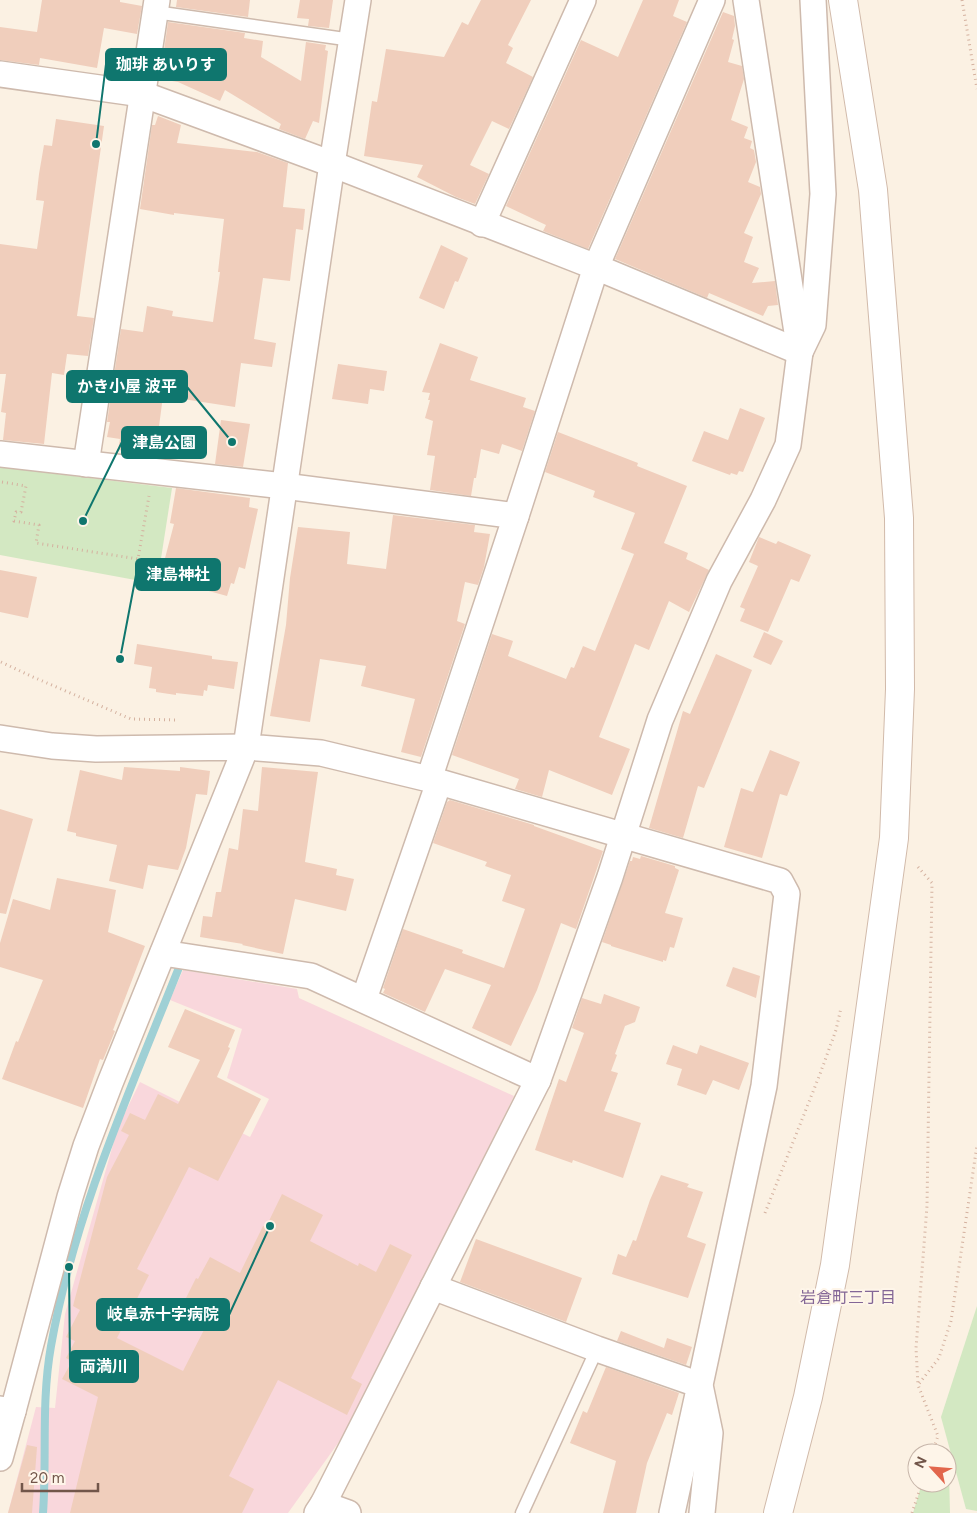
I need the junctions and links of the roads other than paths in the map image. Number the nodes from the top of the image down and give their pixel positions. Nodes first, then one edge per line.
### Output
1 (358, 0) edge
2 (583, 0) edge
3 (712, 0) edge
4 (746, 0) edge
5 (813, 0) edge
6 (842, 0) edge
7 (156, 6) edge
8 (352, 40) junction
9 (0, 74) edge
10 (142, 94) junction
11 (332, 164) junction
12 (482, 224) junction
13 (596, 268) junction
14 (800, 352) junction
15 (0, 454) edge
16 (86, 464) junction
17 (284, 486) junction
18 (516, 516) junction
19 (0, 738) edge
20 (246, 747) junction
21 (434, 780) junction
22 (622, 836) junction
23 (163, 953) junction
24 (364, 999) junction
25 (538, 1080) junction
26 (433, 1287) junction
27 (597, 1349) junction
28 (700, 1385) junction
29 (6, 1410) edge
30 (0, 1458) edge
31 (320, 1508) edge
32 (348, 1513) edge
33 (522, 1513) edge
34 (672, 1513) edge
35 (702, 1513) edge
36 (778, 1513) edge

1 - 8 street
2 - 12 street
3 - 13 street
4 - 14 street
5 - 14 street
6 - 36 street
7 - 8 lane
7 - 10 street
8 - 11 street
9 - 10 street
10 - 11 street
10 - 16 street
11 - 12 street
11 - 17 street
12 - 13 street
13 - 14 street
13 - 18 street
14 - 22 street
15 - 16 street
16 - 17 street
17 - 18 street
17 - 20 street
18 - 21 street
19 - 20 street
20 - 21 street
20 - 23 street
21 - 22 street
21 - 24 street
22 - 25 street
22 - 28 street
23 - 24 street
23 - 29 street
24 - 25 street
25 - 26 street
26 - 27 street
26 - 31 street
27 - 28 street
27 - 33 lane
28 - 34 street
28 - 35 street
29 - 30 street
31 - 32 street

